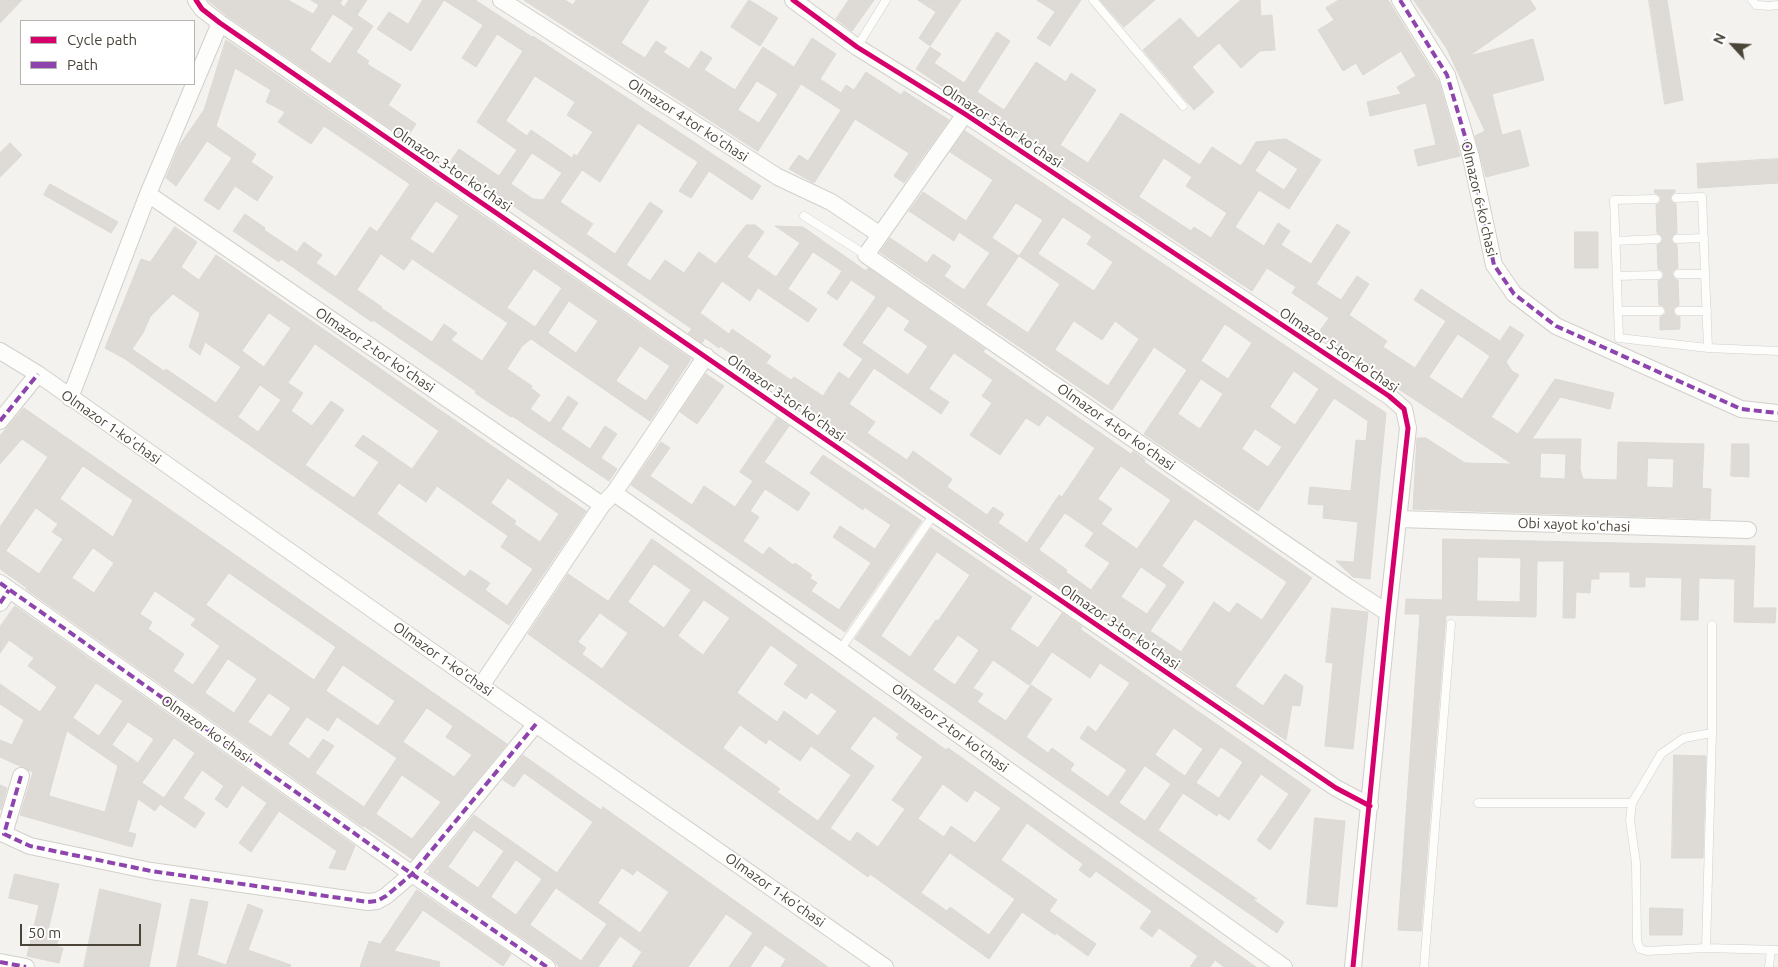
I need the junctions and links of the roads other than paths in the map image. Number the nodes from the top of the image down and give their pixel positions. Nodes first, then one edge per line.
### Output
1 (196, 0) edge
2 (501, 0) edge
3 (793, 0) edge
4 (886, 0) edge
5 (1093, 0) edge
6 (1400, 0) edge
7 (1752, 0) edge
8 (1778, 5) edge
9 (220, 23) junction
10 (857, 46) junction
11 (195, 82) edge
12 (194, 85) edge
13 (1183, 106) dead end
14 (965, 114) junction
15 (148, 194) junction
16 (1676, 198) dead end
17 (1656, 199) dead end
18 (804, 216) dead end
19 (879, 234) junction
20 (1704, 238) junction
21 (1677, 239) dead end
22 (1657, 240) dead end
23 (1616, 241) junction
24 (866, 255) junction
25 (1678, 274) dead end
26 (1705, 274) junction
27 (1658, 275) dead end
28 (1617, 276) junction
29 (1618, 311) junction
30 (1660, 311) dead end
31 (1679, 311) dead end
32 (1707, 311) junction
33 (1708, 348) junction
34 (0, 351) edge
35 (1778, 351) edge
36 (706, 356) junction
37 (38, 374) junction
38 (70, 398) junction
39 (1778, 414) edge
40 (0, 421) edge
41 (608, 499) junction
42 (934, 514) junction
43 (1399, 520) junction
44 (1748, 530) dead end
45 (3, 592) edge
46 (1388, 613) junction
47 (1451, 624) dead end
48 (1712, 625) dead end
49 (840, 650) junction
50 (481, 686) junction
51 (536, 724) junction
52 (1712, 733) junction
53 (22, 776) dead end
54 (1478, 803) dead end
55 (1632, 803) junction
56 (1370, 806) junction
57 (412, 874) junction
58 (1706, 948) junction
59 (1774, 950) edge
60 (0, 962) edge
61 (26, 967) edge
62 (547, 967) edge
63 (885, 967) edge
64 (1284, 967) edge
65 (1353, 967) edge
66 (1424, 967) edge
67 (1769, 967) edge

1 - 9 street, Olmazor 3-tor ko'chasi
2 - 19 street, Olmazor 4-tor ko'chasi
3 - 10 street, Olmazor 5-tor ko'chasi
4 - 10 lane
5 - 13 lane
6 - 39 street, Olmazor 6-ko'chasi
7 - 8 lane
9 - 11 street
9 - 36 street, Olmazor 3-tor ko'chasi
10 - 14 street, Olmazor 5-tor ko'chasi
12 - 15 street
14 - 19 street
14 - 43 street, Olmazor 5-tor ko'chasi
15 - 38 street
15 - 41 street, Olmazor 2-tor ko'chasi
16 - 20 lane
17 - 23 lane
18 - 24 lane
19 - 24 street
20 - 21 lane
20 - 26 lane
22 - 23 lane
23 - 28 lane
24 - 46 street, Olmazor 4-tor ko'chasi
25 - 26 lane
26 - 32 lane
27 - 28 lane
28 - 29 lane
29 - 30 lane
29 - 33 lane
31 - 32 lane
32 - 33 lane
33 - 35 lane
34 - 37 street, Olmazor 1-ko'chasi
36 - 41 street
36 - 42 street, Olmazor 3-tor ko'chasi
37 - 38 street, Olmazor 1-ko'chasi
37 - 40 street
38 - 50 street, Olmazor 1-ko'chasi
41 - 49 street, Olmazor 2-tor ko'chasi
41 - 50 street
42 - 49 lane
42 - 56 street, Olmazor 3-tor ko'chasi
43 - 44 street, Obi xayot koʻchasi
43 - 46 street, Olmazor 5-tor ko'chasi
45 - 57 street, Olmazor koʻchasi
46 - 56 street, Olmazor 5-tor ko'chasi
47 - 66 lane
48 - 52 lane
49 - 64 street, Olmazor 2-tor ko'chasi
50 - 51 street, Olmazor 1-ko'chasi
51 - 57 street
51 - 63 street, Olmazor 1-ko'chasi
52 - 55 lane
52 - 58 lane
53 - 57 street
54 - 55 lane
55 - 58 lane
56 - 65 street, Olmazor 5-tor ko'chasi
57 - 62 street, Olmazor koʻchasi
58 - 59 lane
59 - 67 lane
60 - 61 street

